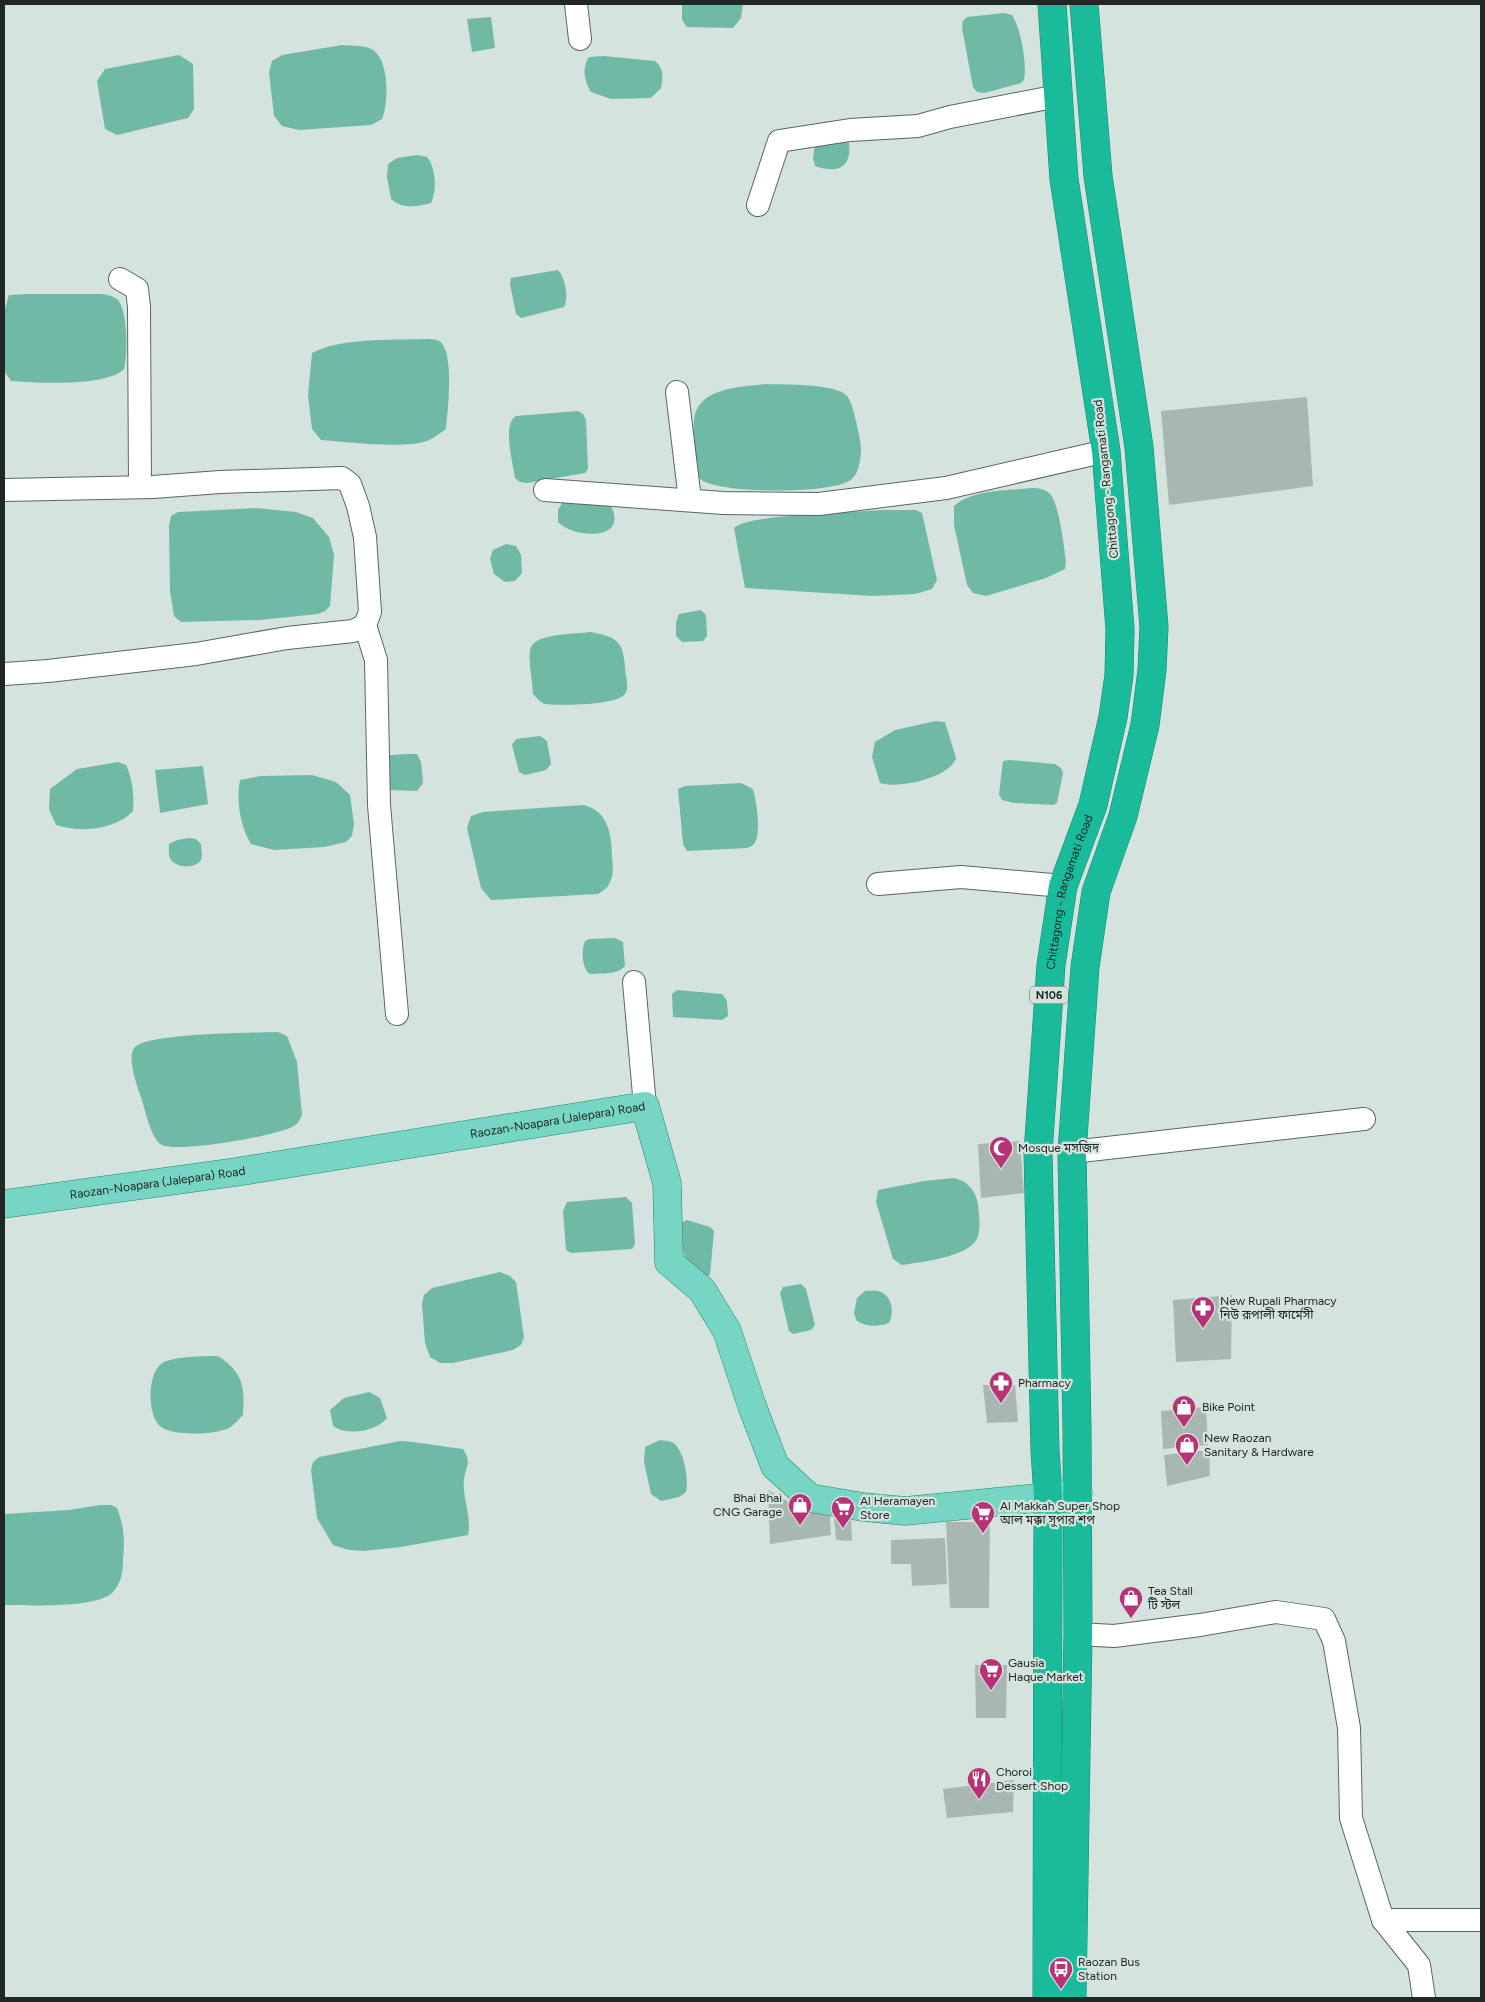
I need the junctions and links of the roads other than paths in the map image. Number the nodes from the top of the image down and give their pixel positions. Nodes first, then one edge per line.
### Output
1 (576, 4) edge
2 (1052, 4) edge
3 (1084, 4) edge
4 (580, 39) dead end
5 (1058, 96) junction
6 (758, 205) dead end
7 (120, 279) dead end
8 (676, 392) dead end
9 (1106, 451) junction
10 (140, 488) junction
11 (4, 490) edge
12 (545, 490) dead end
13 (690, 500) junction
14 (365, 625) junction
15 (4, 674) edge
16 (878, 884) dead end
17 (1063, 886) junction
18 (634, 982) dead end
19 (397, 1014) dead end
20 (645, 1106) junction
21 (1364, 1119) dead end
22 (1072, 1152) junction
23 (4, 1204) edge
24 (1078, 1493) junction
25 (1048, 1497) junction
26 (1078, 1634) junction
27 (1383, 1920) junction
28 (1481, 1920) edge
29 (1047, 1998) edge
30 (1072, 1998) edge
31 (1424, 1998) edge

1 - 4 street
2 - 5 highway, Chittagong - Rangamati Road / N106
3 - 22 highway, Chittagong - Rangamati Road / N106
5 - 6 street
5 - 9 highway, Chittagong - Rangamati Road / N106
7 - 10 street
8 - 13 street
9 - 13 street
9 - 17 highway, Chittagong - Rangamati Road / N106
10 - 11 street
10 - 14 street
12 - 13 street
14 - 15 street
14 - 19 street
16 - 17 street
17 - 25 highway, Chittagong - Rangamati Road / N106
18 - 20 street
20 - 23 main road, Raozan-Noapara (Jalepara) Road
20 - 25 main road, Raozan-Noapara (Jalepara) Road
21 - 22 street
22 - 24 highway, Chittagong - Rangamati Road / N106
24 - 25 main road, Raozan-Noapara (Jalepara) Road
24 - 26 highway, Chittagong - Rangamati Road / N106
25 - 29 highway, Chittagong - Rangamati Road / N106
26 - 27 street
26 - 30 highway, Chittagong - Rangamati Road / N106
27 - 28 street
27 - 31 street

